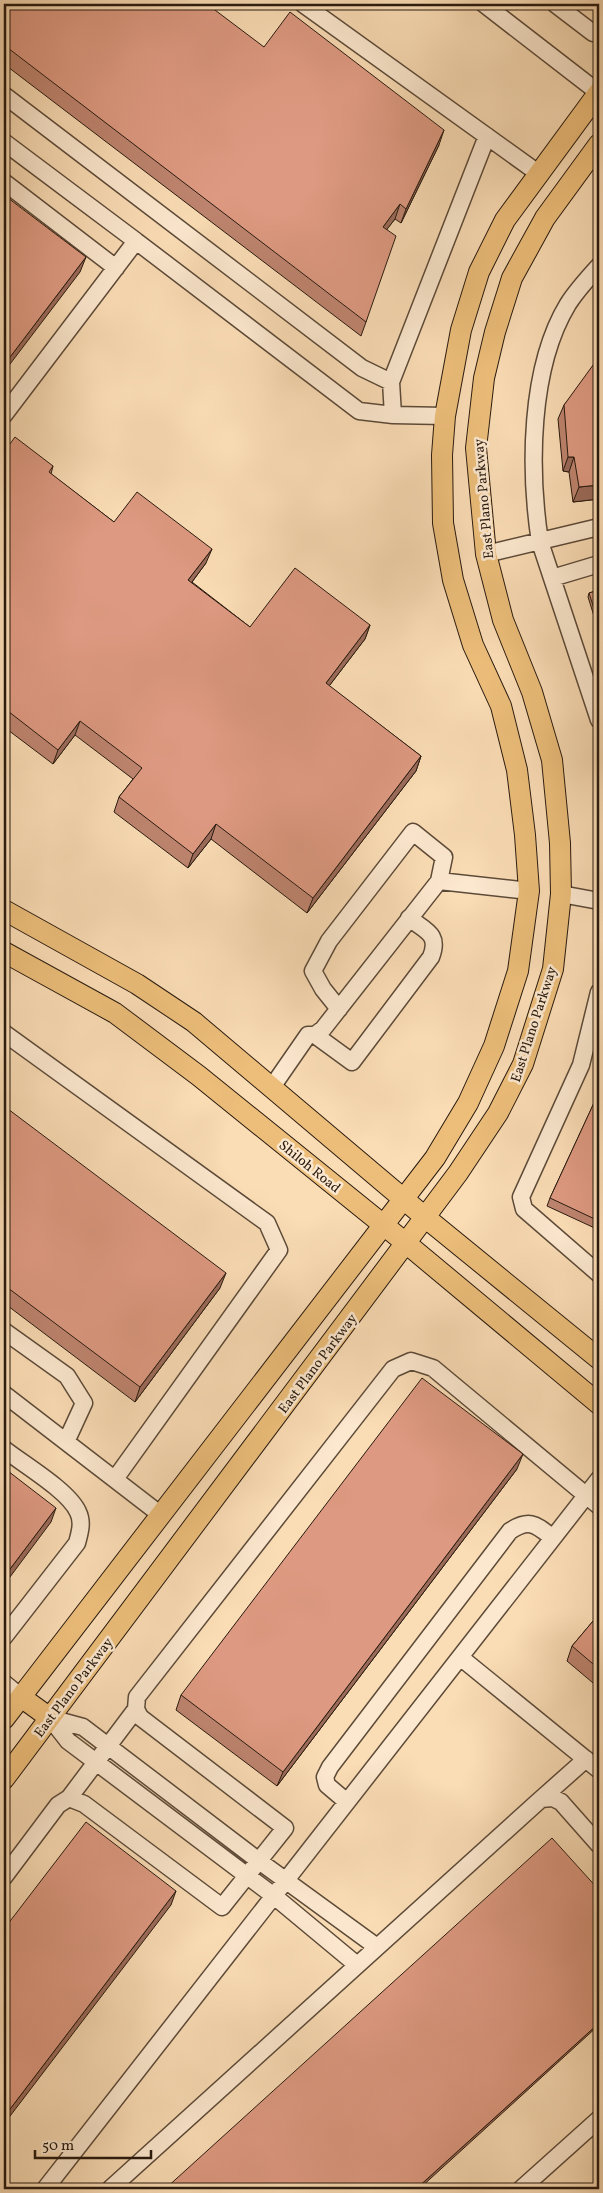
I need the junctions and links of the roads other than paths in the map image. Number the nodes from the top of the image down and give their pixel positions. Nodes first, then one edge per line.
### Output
1 (303, 4) edge
2 (555, 4) edge
3 (493, 6) edge
4 (593, 33) dead end
5 (599, 93) edge
6 (4, 95) edge
7 (487, 136) junction
8 (4, 142) edge
9 (599, 144) edge
10 (538, 173) junction
11 (4, 182) edge
12 (136, 241) junction
13 (599, 266) edge
14 (116, 268) junction
15 (391, 382) junction
16 (4, 415) edge
17 (393, 416) junction
18 (445, 416) junction
19 (479, 420) junction
20 (599, 527) edge
21 (540, 542) junction
22 (486, 554) junction
23 (599, 564) edge
24 (552, 578) junction
25 (599, 720) edge
26 (439, 881) junction
27 (529, 891) junction
28 (561, 894) junction
29 (599, 901) edge
30 (4, 910) edge
31 (409, 918) junction
32 (4, 952) edge
33 (599, 992) edge
34 (339, 1008) junction
35 (4, 1033) edge
36 (315, 1035) junction
37 (272, 1087) junction
38 (404, 1198) junction
39 (426, 1218) junction
40 (383, 1225) junction
41 (406, 1244) junction
42 (599, 1274) edge
43 (4, 1331) edge
44 (599, 1359) edge
45 (4, 1394) edge
46 (599, 1404) edge
47 (66, 1442) junction
48 (4, 1449) edge
49 (599, 1479) edge
50 (115, 1480) junction
51 (593, 1500) edge
52 (161, 1514) junction
53 (187, 1535) junction
54 (553, 1538) junction
55 (4, 1637) edge
56 (460, 1657) junction
57 (4, 1683) edge
58 (21, 1696) junction
59 (136, 1709) junction
60 (50, 1718) junction
61 (4, 1719) edge
62 (108, 1746) junction
63 (586, 1759) junction
64 (95, 1762) junction
65 (599, 1770) edge
66 (4, 1779) edge
67 (69, 1798) junction
68 (541, 1799) junction
69 (348, 1802) junction
70 (599, 1845) edge
71 (259, 1861) junction
72 (247, 1876) junction
73 (4, 1877) edge
74 (286, 1880) junction
75 (274, 1896) junction
76 (377, 1947) junction
77 (357, 1965) junction
78 (599, 2119) edge
79 (45, 2189) edge
80 (110, 2189) edge
81 (521, 2189) edge

1 - 7 lane
2 - 4 lane
3 - 5 lane
5 - 10 main road
6 - 15 lane
7 - 10 lane
7 - 15 lane
8 - 12 lane
9 - 19 main road, East Plano Parkway
10 - 18 main road
11 - 14 lane
12 - 14 lane
12 - 17 lane
13 - 21 lane
14 - 16 lane
15 - 17 lane
17 - 18 lane
18 - 19 main road
18 - 27 main road
19 - 22 main road, East Plano Parkway
20 - 21 lane
21 - 22 lane
21 - 24 lane
22 - 28 main road, East Plano Parkway
23 - 24 lane
24 - 25 lane
26 - 27 lane
26 - 31 lane
26 - 34 lane
27 - 28 main road
27 - 38 main road
28 - 29 lane
28 - 39 main road, East Plano Parkway
30 - 37 main road
31 - 34 lane
31 - 36 lane
32 - 40 main road, Shiloh Road
33 - 42 lane
34 - 36 lane
35 - 50 lane
36 - 37 lane
37 - 38 main road
38 - 39 main road
38 - 40 main road
39 - 41 main road, East Plano Parkway
39 - 44 main road
40 - 41 main road, Shiloh Road
40 - 52 main road
41 - 46 main road, Shiloh Road
41 - 53 main road, East Plano Parkway
43 - 47 lane
45 - 47 lane
47 - 50 lane
48 - 55 lane
49 - 51 lane
50 - 52 lane
51 - 54 lane
51 - 59 lane
52 - 53 main road
52 - 58 main road
53 - 60 main road, East Plano Parkway
54 - 56 lane
54 - 69 lane
56 - 63 lane
56 - 69 lane
57 - 58 lane
58 - 60 main road
58 - 61 main road
59 - 62 lane
59 - 71 lane
60 - 62 lane
60 - 64 lane
60 - 66 main road, East Plano Parkway
62 - 64 lane
62 - 71 lane
63 - 65 lane
63 - 68 lane
64 - 67 lane
64 - 72 lane
67 - 72 lane
67 - 73 lane
68 - 70 lane
68 - 76 lane
69 - 74 lane
71 - 72 lane
71 - 74 lane
72 - 75 lane
74 - 75 lane
74 - 76 lane
75 - 77 lane
75 - 79 lane
76 - 77 lane
77 - 80 lane
78 - 81 lane

